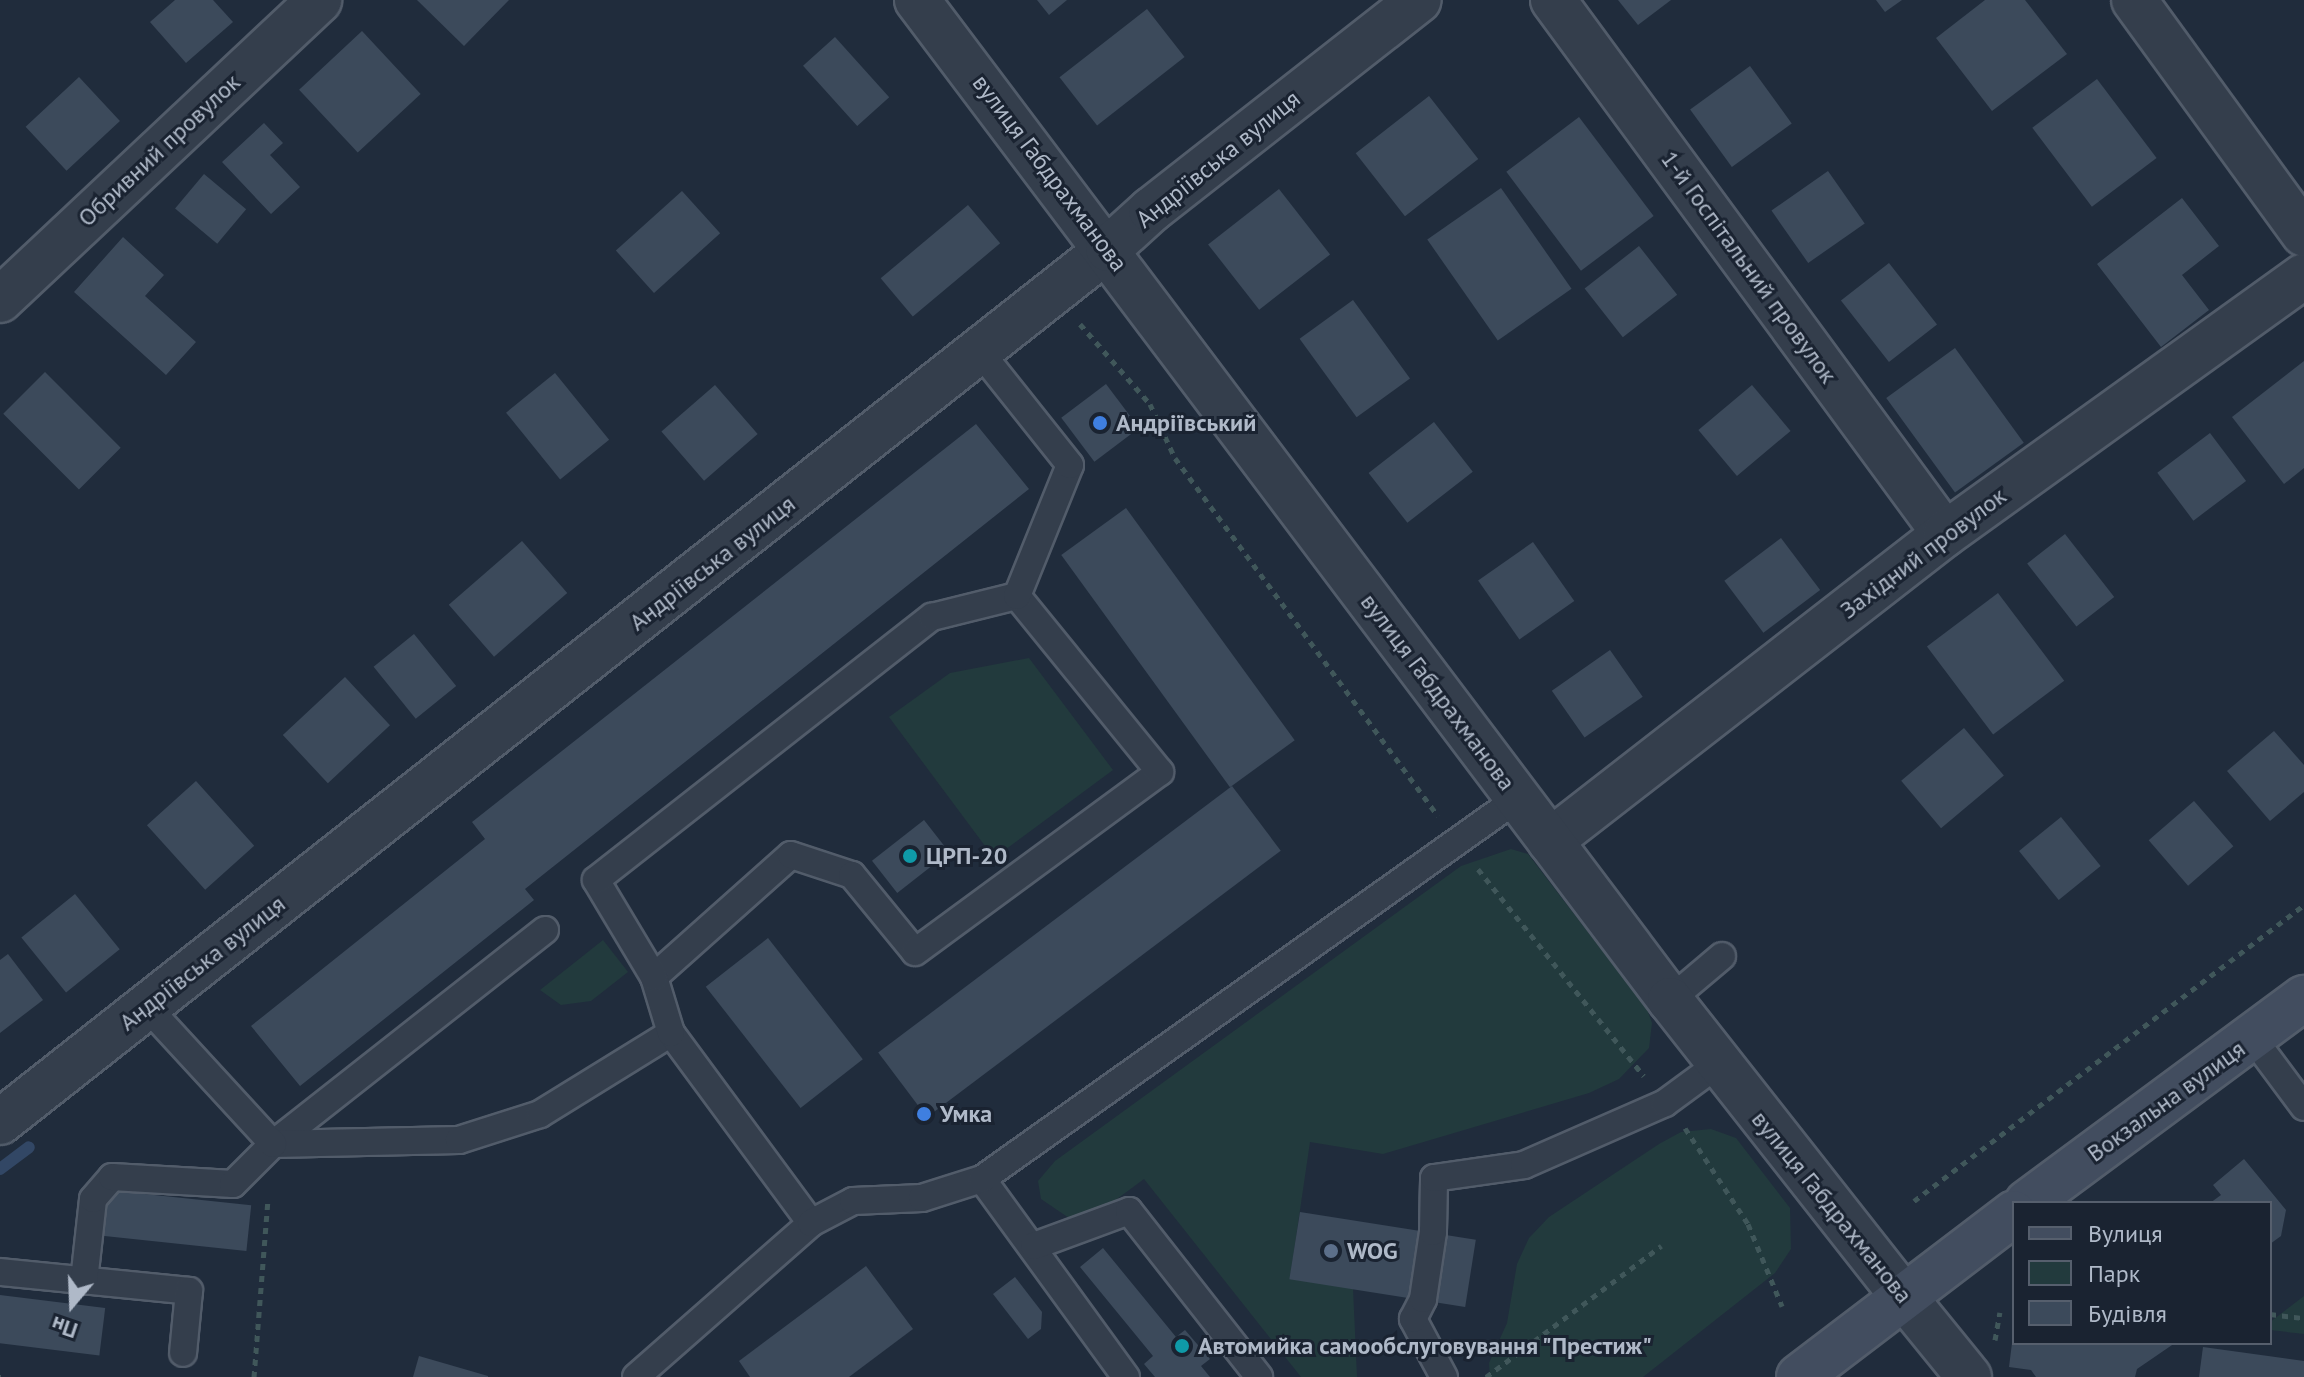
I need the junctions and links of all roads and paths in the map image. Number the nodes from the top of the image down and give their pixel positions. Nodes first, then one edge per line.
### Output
1 (319, 0) edge
2 (917, 0) edge
3 (1419, 0) edge
4 (1553, 0) edge
5 (2134, 0) edge
6 (2304, 234) edge
7 (1108, 249) junction
8 (2304, 276) edge
9 (0, 300) edge
10 (1070, 313) dead end
11 (980, 352) junction
12 (1945, 534) junction
13 (1017, 596) junction
14 (1517, 799) junction
15 (1455, 838) junction
16 (1550, 841) junction
17 (2304, 905) edge
18 (545, 930) dead end
19 (1722, 956) dead end
20 (654, 977) junction
21 (2304, 998) edge
22 (1670, 1000) junction
23 (146, 1006) junction
24 (671, 1033) junction
25 (2252, 1037) junction
26 (1718, 1064) junction
27 (1665, 1103) junction
28 (2304, 1107) edge
29 (0, 1122) edge
30 (273, 1144) junction
31 (982, 1179) junction
32 (1914, 1201) dead end
33 (2030, 1201) edge
34 (2012, 1215) edge
35 (811, 1223) junction
36 (1034, 1246) junction
37 (1661, 1246) dead end
38 (0, 1272) edge
39 (84, 1281) junction
40 (1904, 1297) junction
41 (1782, 1306) dead end
42 (2272, 1314) edge
43 (2304, 1318) edge
44 (183, 1353) dead end
45 (254, 1377) edge
46 (636, 1377) edge
47 (1126, 1377) edge
48 (1259, 1377) edge
49 (1444, 1377) edge
50 (1486, 1377) edge
51 (1799, 1377) edge
52 (1969, 1377) edge

1 - 9 street, Обривний провулок
2 - 7 street, вулиця Габдрахманова
3 - 7 street, Андріївська вулиця
4 - 12 street, 1-й Госпітальний провулок
5 - 6 street
7 - 11 street, Андріївська вулиця
7 - 14 street, вулиця Габдрахманова
8 - 12 street, Західний провулок
10 - 15 path
11 - 13 lane
11 - 23 street, Андріївська вулиця
12 - 16 street, Західний провулок
13 - 20 lane
13 - 20 lane
14 - 15 lane
14 - 16 street, вулиця Габдрахманова
15 - 27 path
15 - 31 lane
16 - 22 street, вулиця Габдрахманова
17 - 32 path
18 - 30 lane
19 - 22 lane
20 - 24 lane
21 - 25 main road, Вокзальна вулиця
22 - 26 street, вулиця Габдрахманова
23 - 29 street, Андріївська вулиця
23 - 30 lane
24 - 30 lane
24 - 35 lane
25 - 28 lane
25 - 33 main road, Вокзальна вулиця
26 - 27 lane
26 - 40 street, вулиця Габдрахманова
27 - 41 path
27 - 49 lane
30 - 39 lane
30 - 45 path
31 - 35 lane
31 - 36 lane
34 - 40 main road
35 - 46 lane
36 - 47 lane
36 - 48 lane
37 - 50 path
38 - 39 lane
39 - 44 lane
40 - 51 main road
40 - 52 street, вулиця Габдрахманова
42 - 43 path

